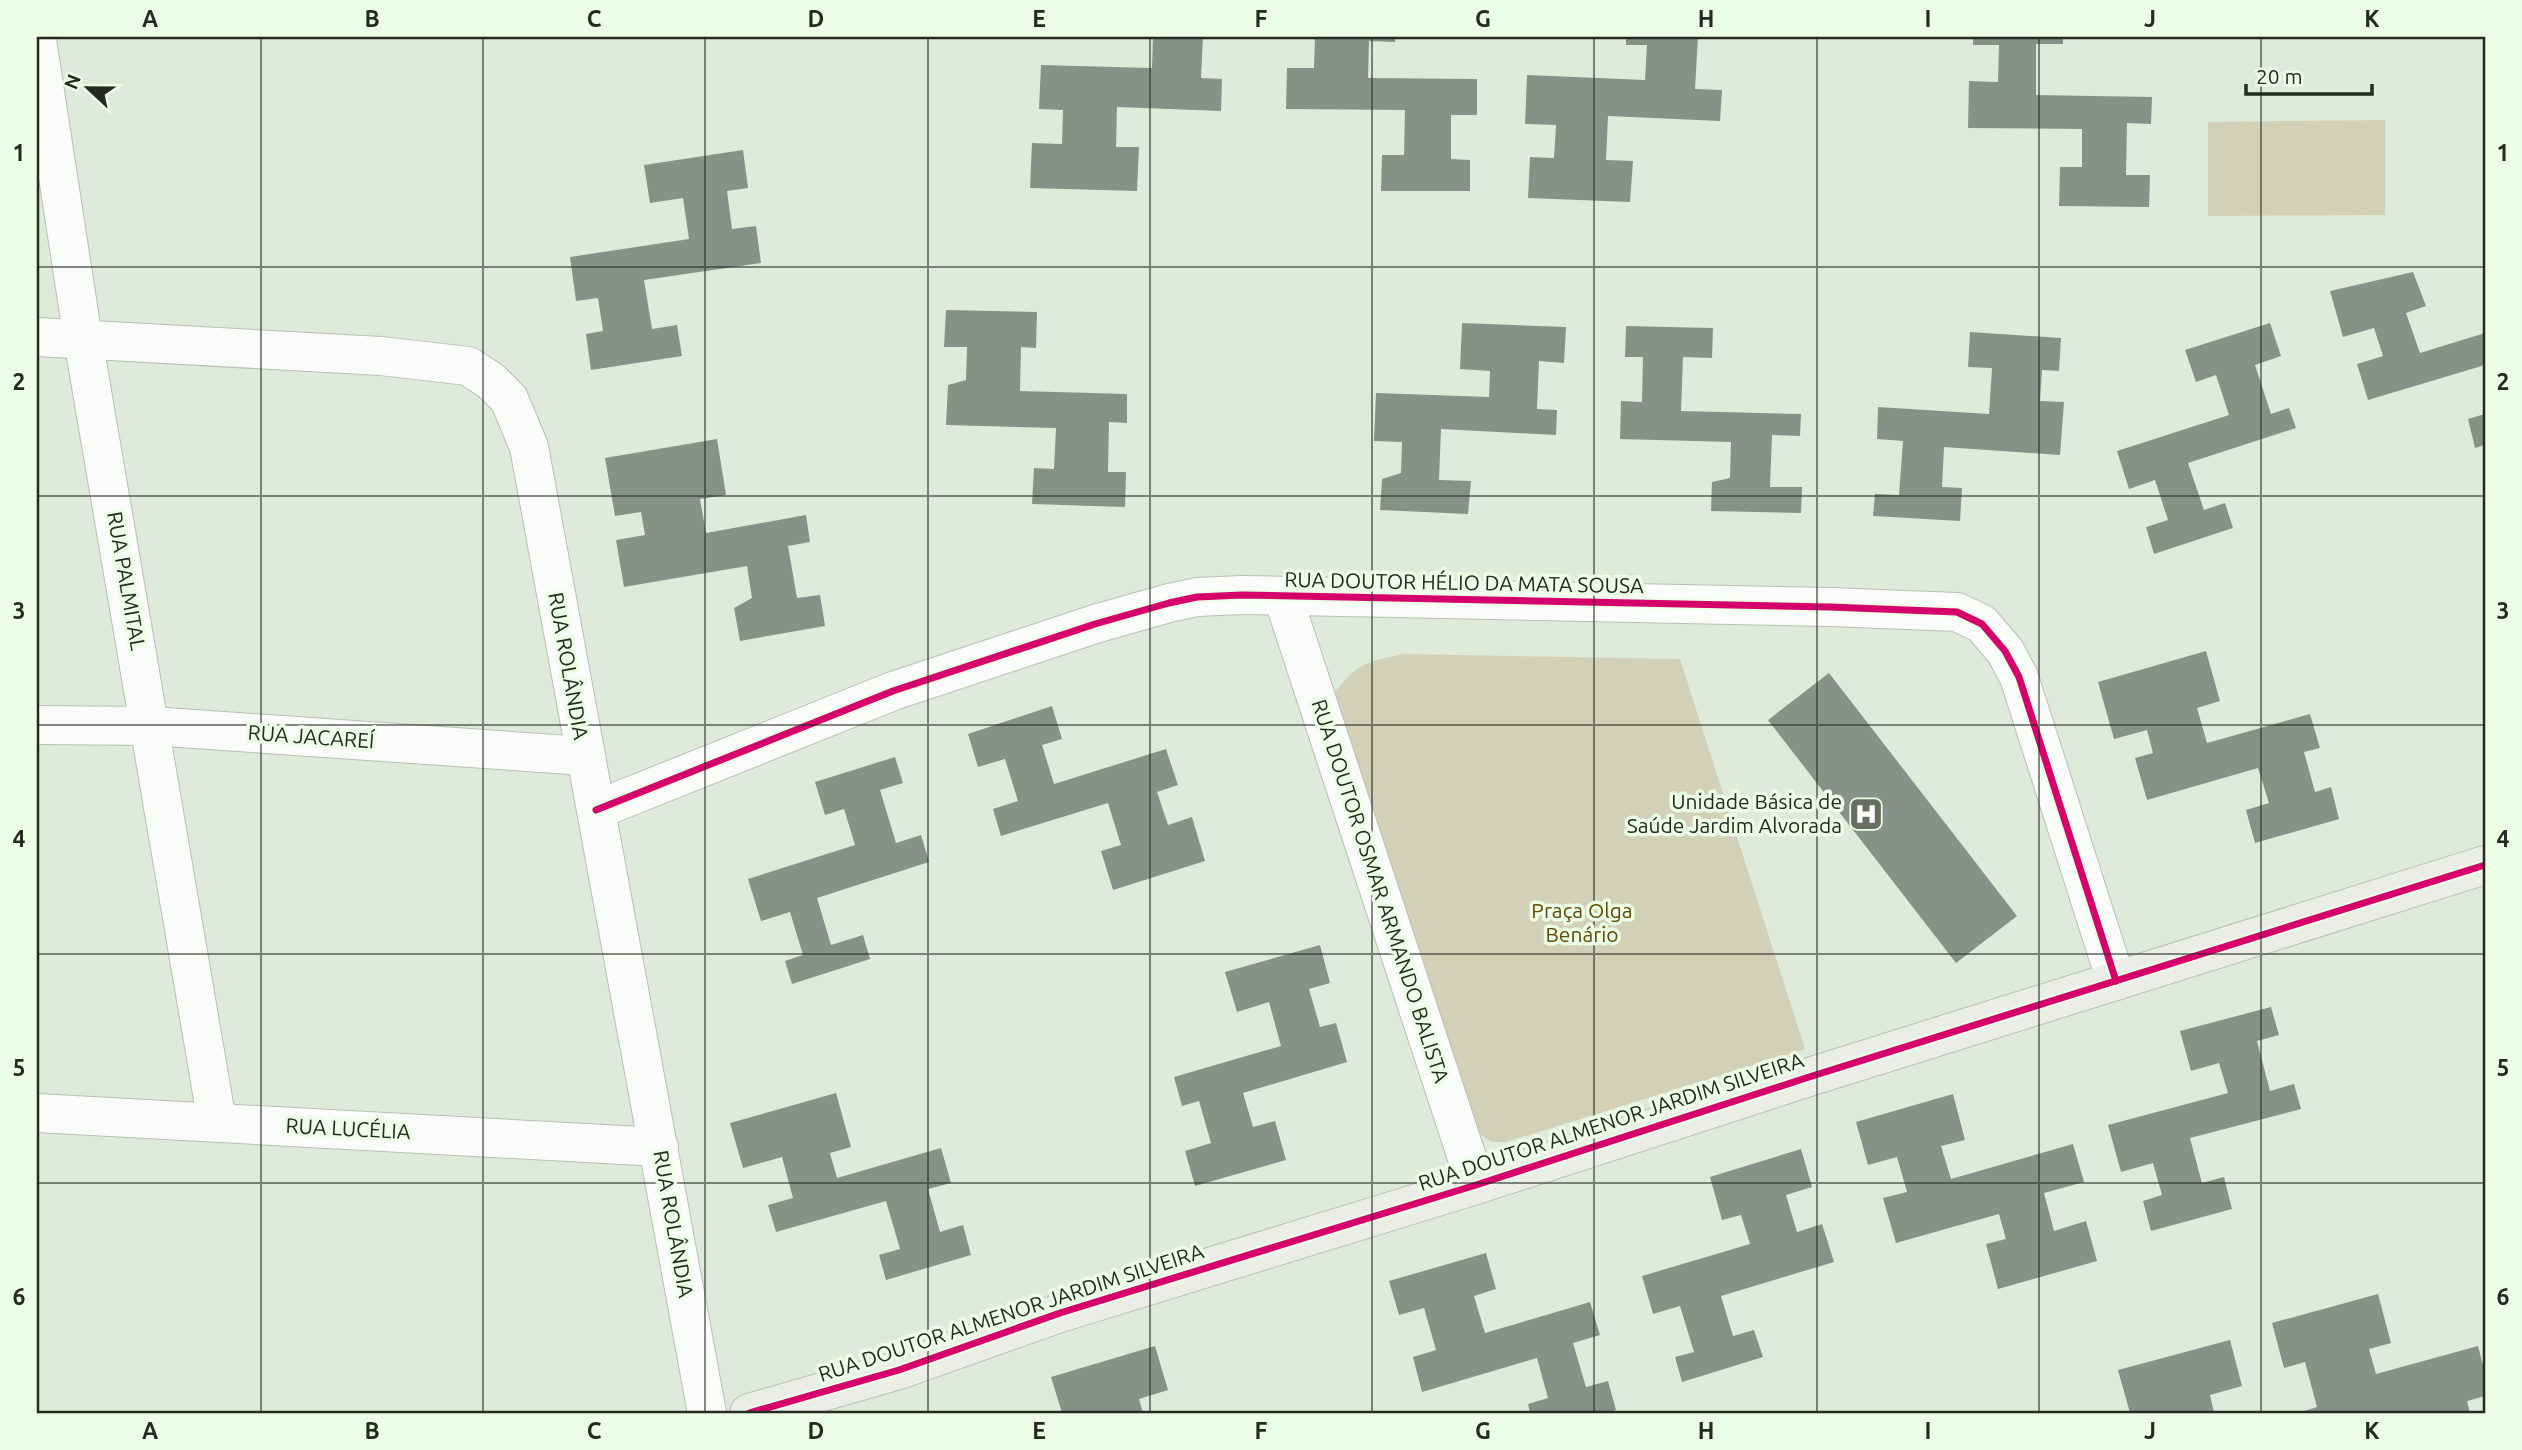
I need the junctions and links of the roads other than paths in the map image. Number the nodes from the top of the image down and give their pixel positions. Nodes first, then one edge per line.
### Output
1 (37, 40) edge
2 (37, 337) edge
3 (83, 339) junction
4 (1283, 597) junction
5 (37, 725) edge
6 (151, 726) junction
7 (585, 756) junction
8 (596, 810) junction
9 (2485, 865) edge
10 (2116, 981) junction
11 (37, 1113) edge
12 (217, 1122) junction
13 (659, 1147) junction
14 (1476, 1185) junction
15 (707, 1413) edge
16 (749, 1413) edge

1 - 3 street, RUA PALMITAL
2 - 3 street, RUA ROLÂNDIA
3 - 6 street, RUA PALMITAL
3 - 7 street, RUA ROLÂNDIA
4 - 8 street, RUA DOUTOR HÉLIO DA MATA SOUSA
4 - 10 street, RUA DOUTOR HÉLIO DA MATA SOUSA
4 - 14 street, RUA DOUTOR OSMAR ARMANDO BALISTA
5 - 6 street, RUA JACAREÍ
6 - 7 street, RUA JACAREÍ
6 - 12 street, RUA PALMITAL
7 - 8 street, RUA ROLÂNDIA
8 - 13 street, RUA ROLÂNDIA
9 - 10 street, RUA DOUTOR ALMENOR JARDIM SILVEIRA
10 - 14 street, RUA DOUTOR ALMENOR JARDIM SILVEIRA
11 - 12 street, RUA LUCÉLIA
12 - 13 street, RUA LUCÉLIA
13 - 15 street, RUA ROLÂNDIA
14 - 16 street, RUA DOUTOR ALMENOR JARDIM SILVEIRA

